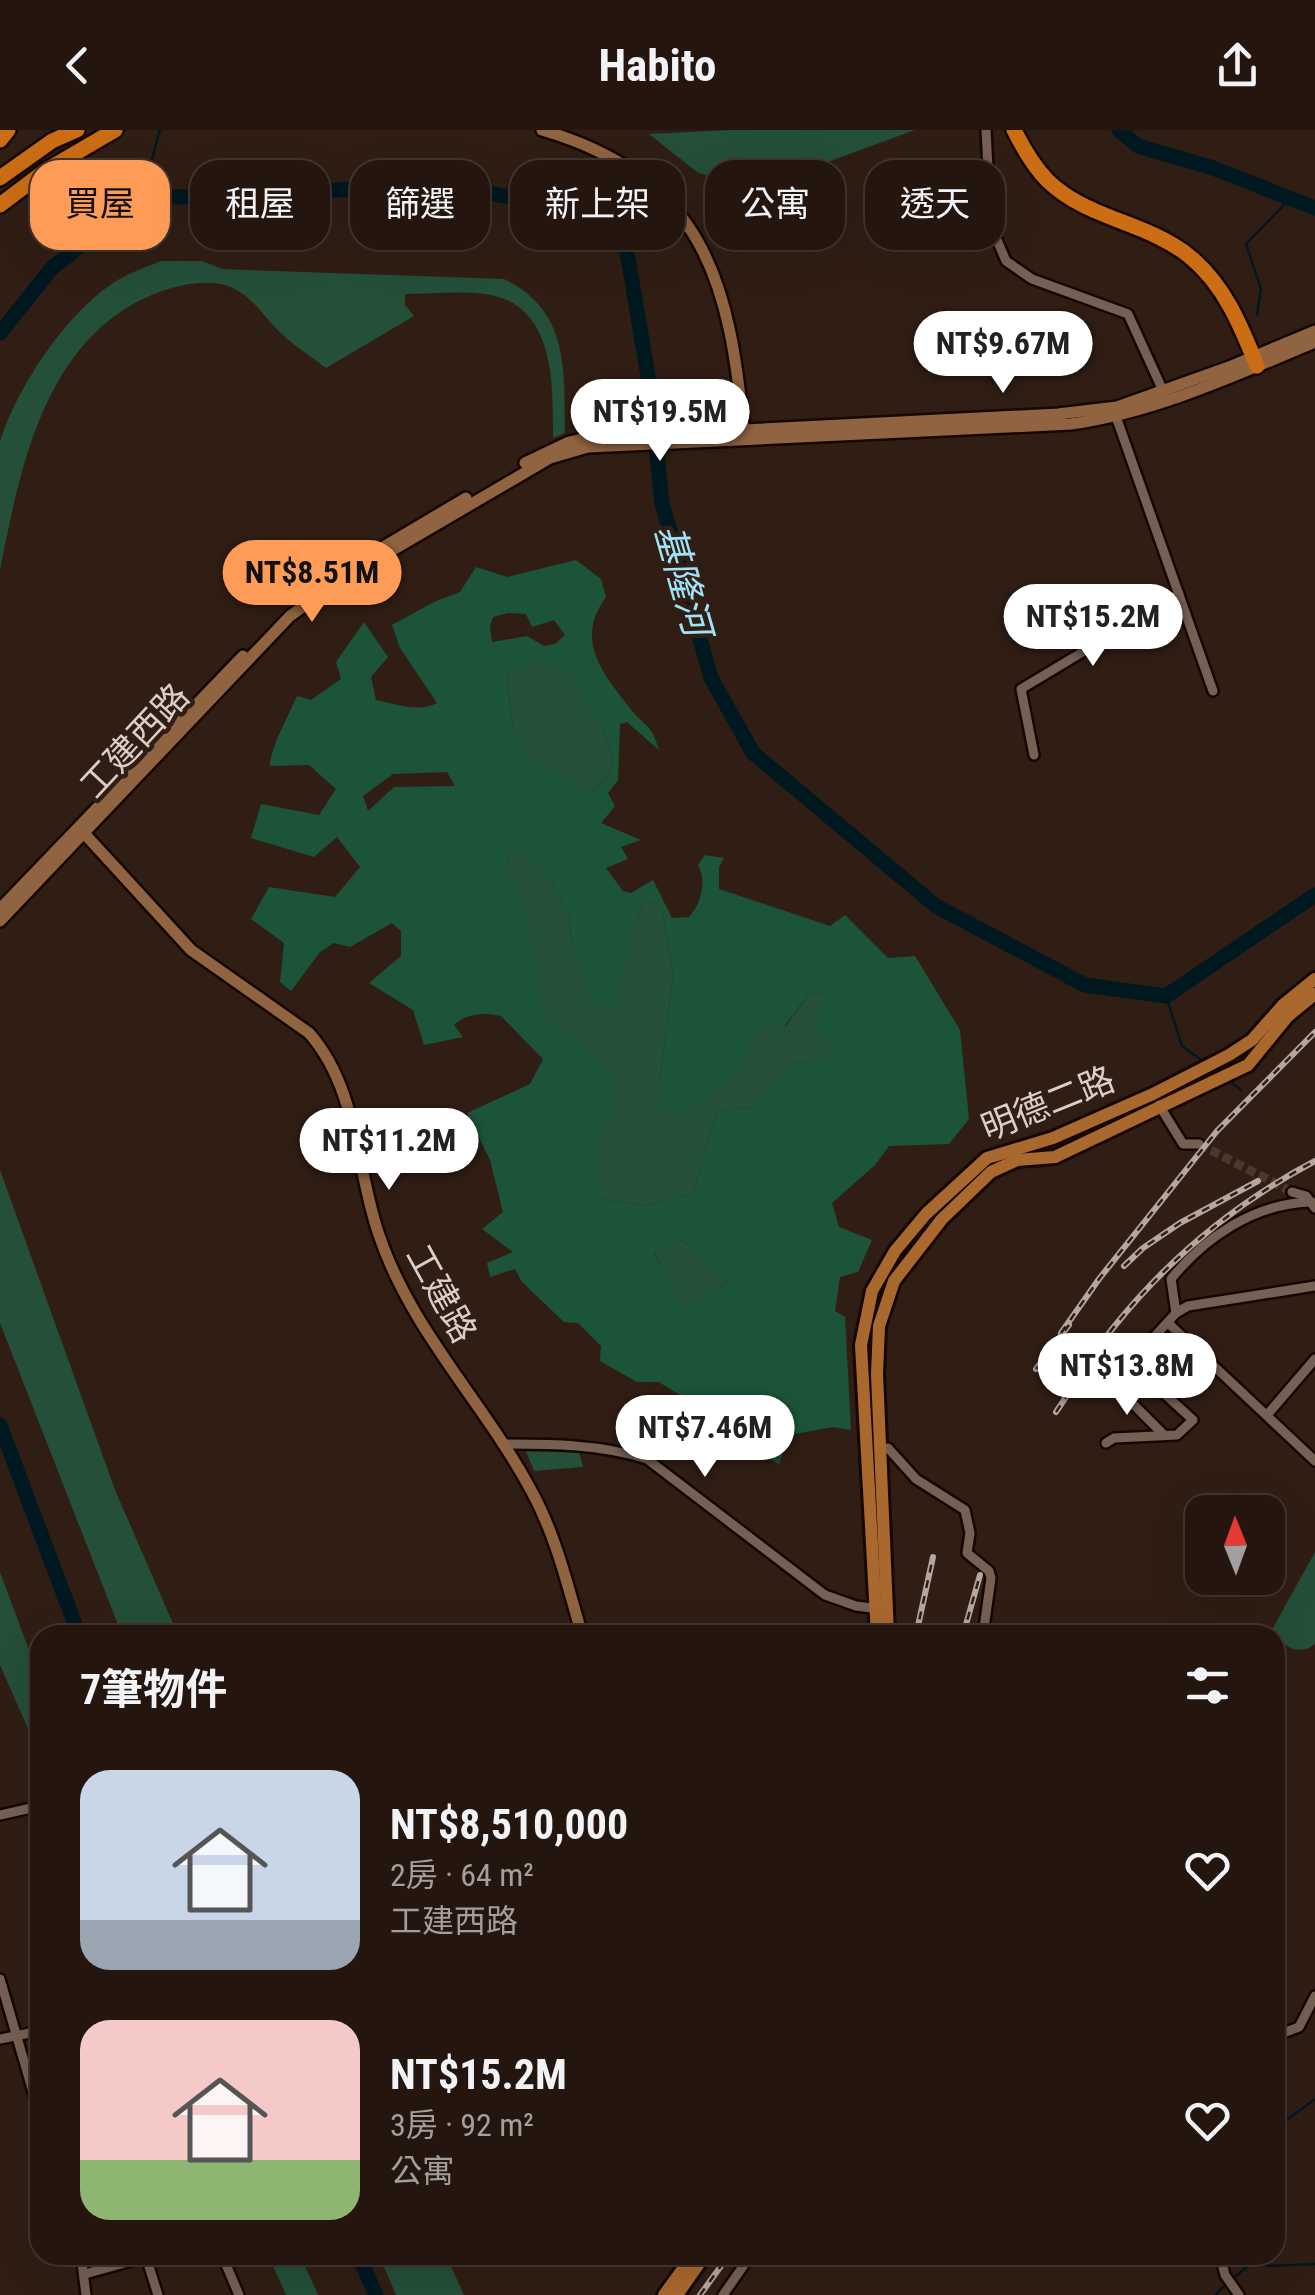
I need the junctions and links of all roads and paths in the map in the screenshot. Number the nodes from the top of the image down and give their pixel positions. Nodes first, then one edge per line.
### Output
1 (8, 130) edge
2 (77, 130) edge
3 (542, 130) edge
4 (986, 130) edge
5 (1014, 130) edge
6 (113, 131) edge
7 (0, 140) edge
8 (0, 178) edge
9 (0, 205) edge
10 (1315, 331) edge
11 (1315, 342) edge
12 (1258, 357) junction
13 (1165, 396) junction
14 (1114, 413) junction
15 (744, 434) junction
16 (1179, 594) junction
17 (1213, 691) dead end
18 (1034, 756) dead end
19 (82, 831) junction
20 (0, 908) edge
21 (0, 921) edge
22 (1315, 978) edge
23 (1315, 994) edge
24 (1156, 1100) junction
25 (1199, 1144) tunnel mouth
26 (1292, 1192) tunnel mouth
27 (1312, 1199) edge
28 (1315, 1286) edge
29 (1176, 1312) junction
30 (1168, 1323) junction
31 (1315, 1359) edge
32 (1131, 1364) junction
33 (1267, 1414) junction
34 (1164, 1435) junction
35 (1106, 1443) dead end
36 (502, 1444) junction
37 (888, 1448) dead end
38 (1315, 1462) edge
39 (882, 1610) junction
40 (579, 1625) edge
41 (879, 1625) edge
42 (886, 1625) edge
43 (985, 1625) edge
44 (30, 1808) edge
45 (0, 1815) edge
46 (0, 1979) edge
47 (1315, 1996) edge
48 (30, 2033) edge
49 (1285, 2033) edge
50 (16, 2036) junction
51 (0, 2040) edge
52 (30, 2083) edge
53 (83, 2265) edge
54 (118, 2265) edge
55 (151, 2265) edge
56 (226, 2265) edge
57 (686, 2265) edge
58 (698, 2265) edge
59 (744, 2265) edge
60 (1222, 2265) edge
61 (86, 2274) junction
62 (86, 2295) edge
63 (158, 2295) edge
64 (238, 2295) edge
65 (664, 2295) edge
66 (676, 2295) edge
67 (723, 2295) edge
68 (1239, 2295) edge

1 - 7 highway
2 - 8 highway
3 - 15 street
4 - 13 street
5 - 12 highway
6 - 9 highway
10 - 12 street
11 - 12 street
12 - 13 street
13 - 14 street
14 - 15 street
14 - 16 street
15 - 19 street, 工建西路
16 - 17 street
16 - 18 street
19 - 20 street, 工建西路
19 - 21 street, 工建西路
19 - 36 street, 工建路
22 - 24 main road, 明德二路
23 - 24 main road, 明德二路
24 - 25 street
24 - 39 main road, 明德二路
26 - 27 street
27 - 29 street
28 - 29 street
29 - 30 street
30 - 32 street
30 - 33 street
31 - 33 street
32 - 34 street
32 - 34 street
33 - 38 street
34 - 35 street
36 - 39 street
36 - 40 street, 工建路
37 - 43 street
39 - 41 main road, 明德二路
39 - 42 main road, 明德二路
44 - 45 street
46 - 50 street
47 - 49 street
48 - 50 street
50 - 51 street
50 - 52 street
53 - 61 street
54 - 61 street
55 - 63 street
56 - 64 street
57 - 65 main road
58 - 66 main road
59 - 67 street
60 - 68 street
61 - 62 street

